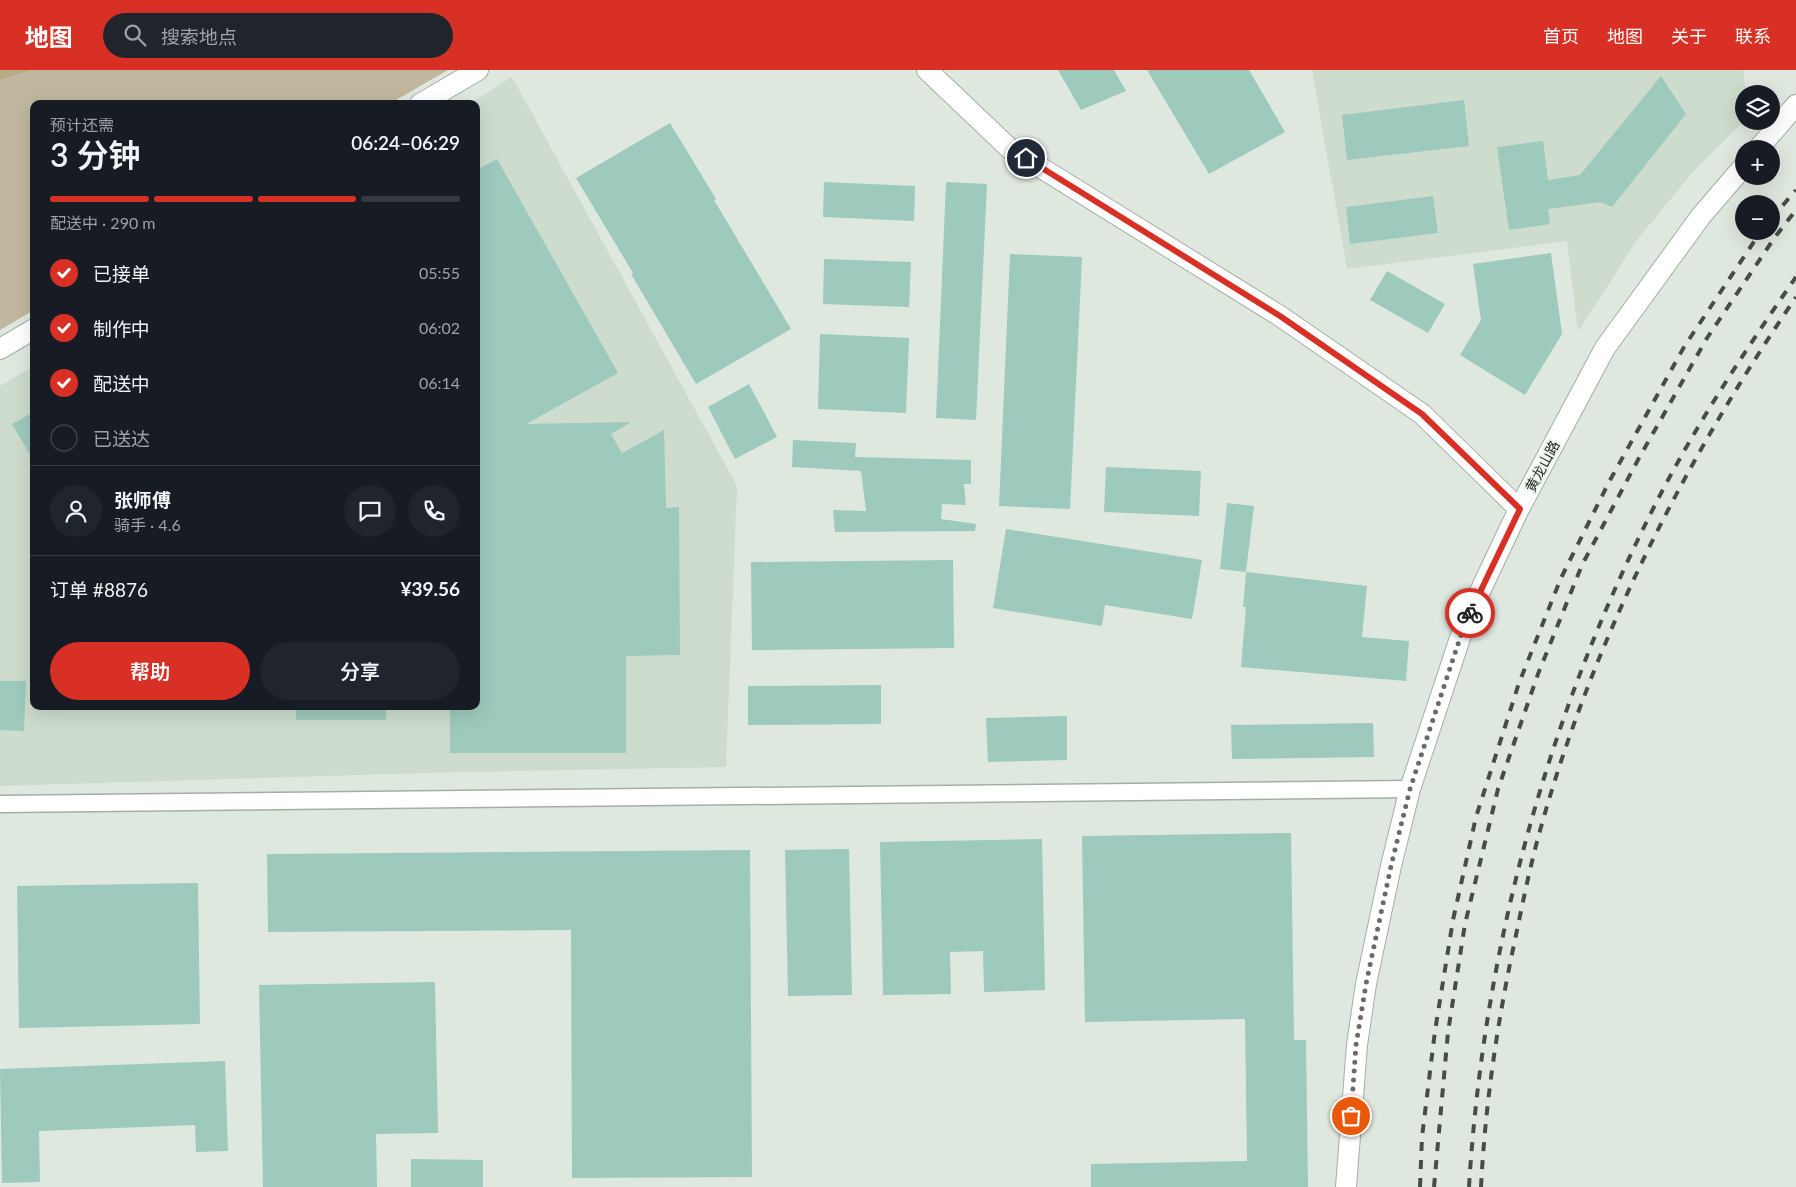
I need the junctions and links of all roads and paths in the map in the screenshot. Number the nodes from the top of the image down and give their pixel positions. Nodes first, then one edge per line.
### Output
1 (478, 70) edge
2 (928, 70) edge
3 (427, 100) edge
4 (1796, 105) edge
5 (1766, 140) edge
6 (1735, 176) edge
7 (30, 331) edge
8 (0, 349) edge
9 (1520, 509) junction
10 (1410, 789) junction
11 (0, 804) edge
12 (1346, 1187) edge

1 - 3 street
2 - 9 street
4 - 5 street
6 - 9 street, 黄龙山路
7 - 8 street
9 - 10 street, 黄龙山路
10 - 11 street
10 - 12 street, 黄龙山路

